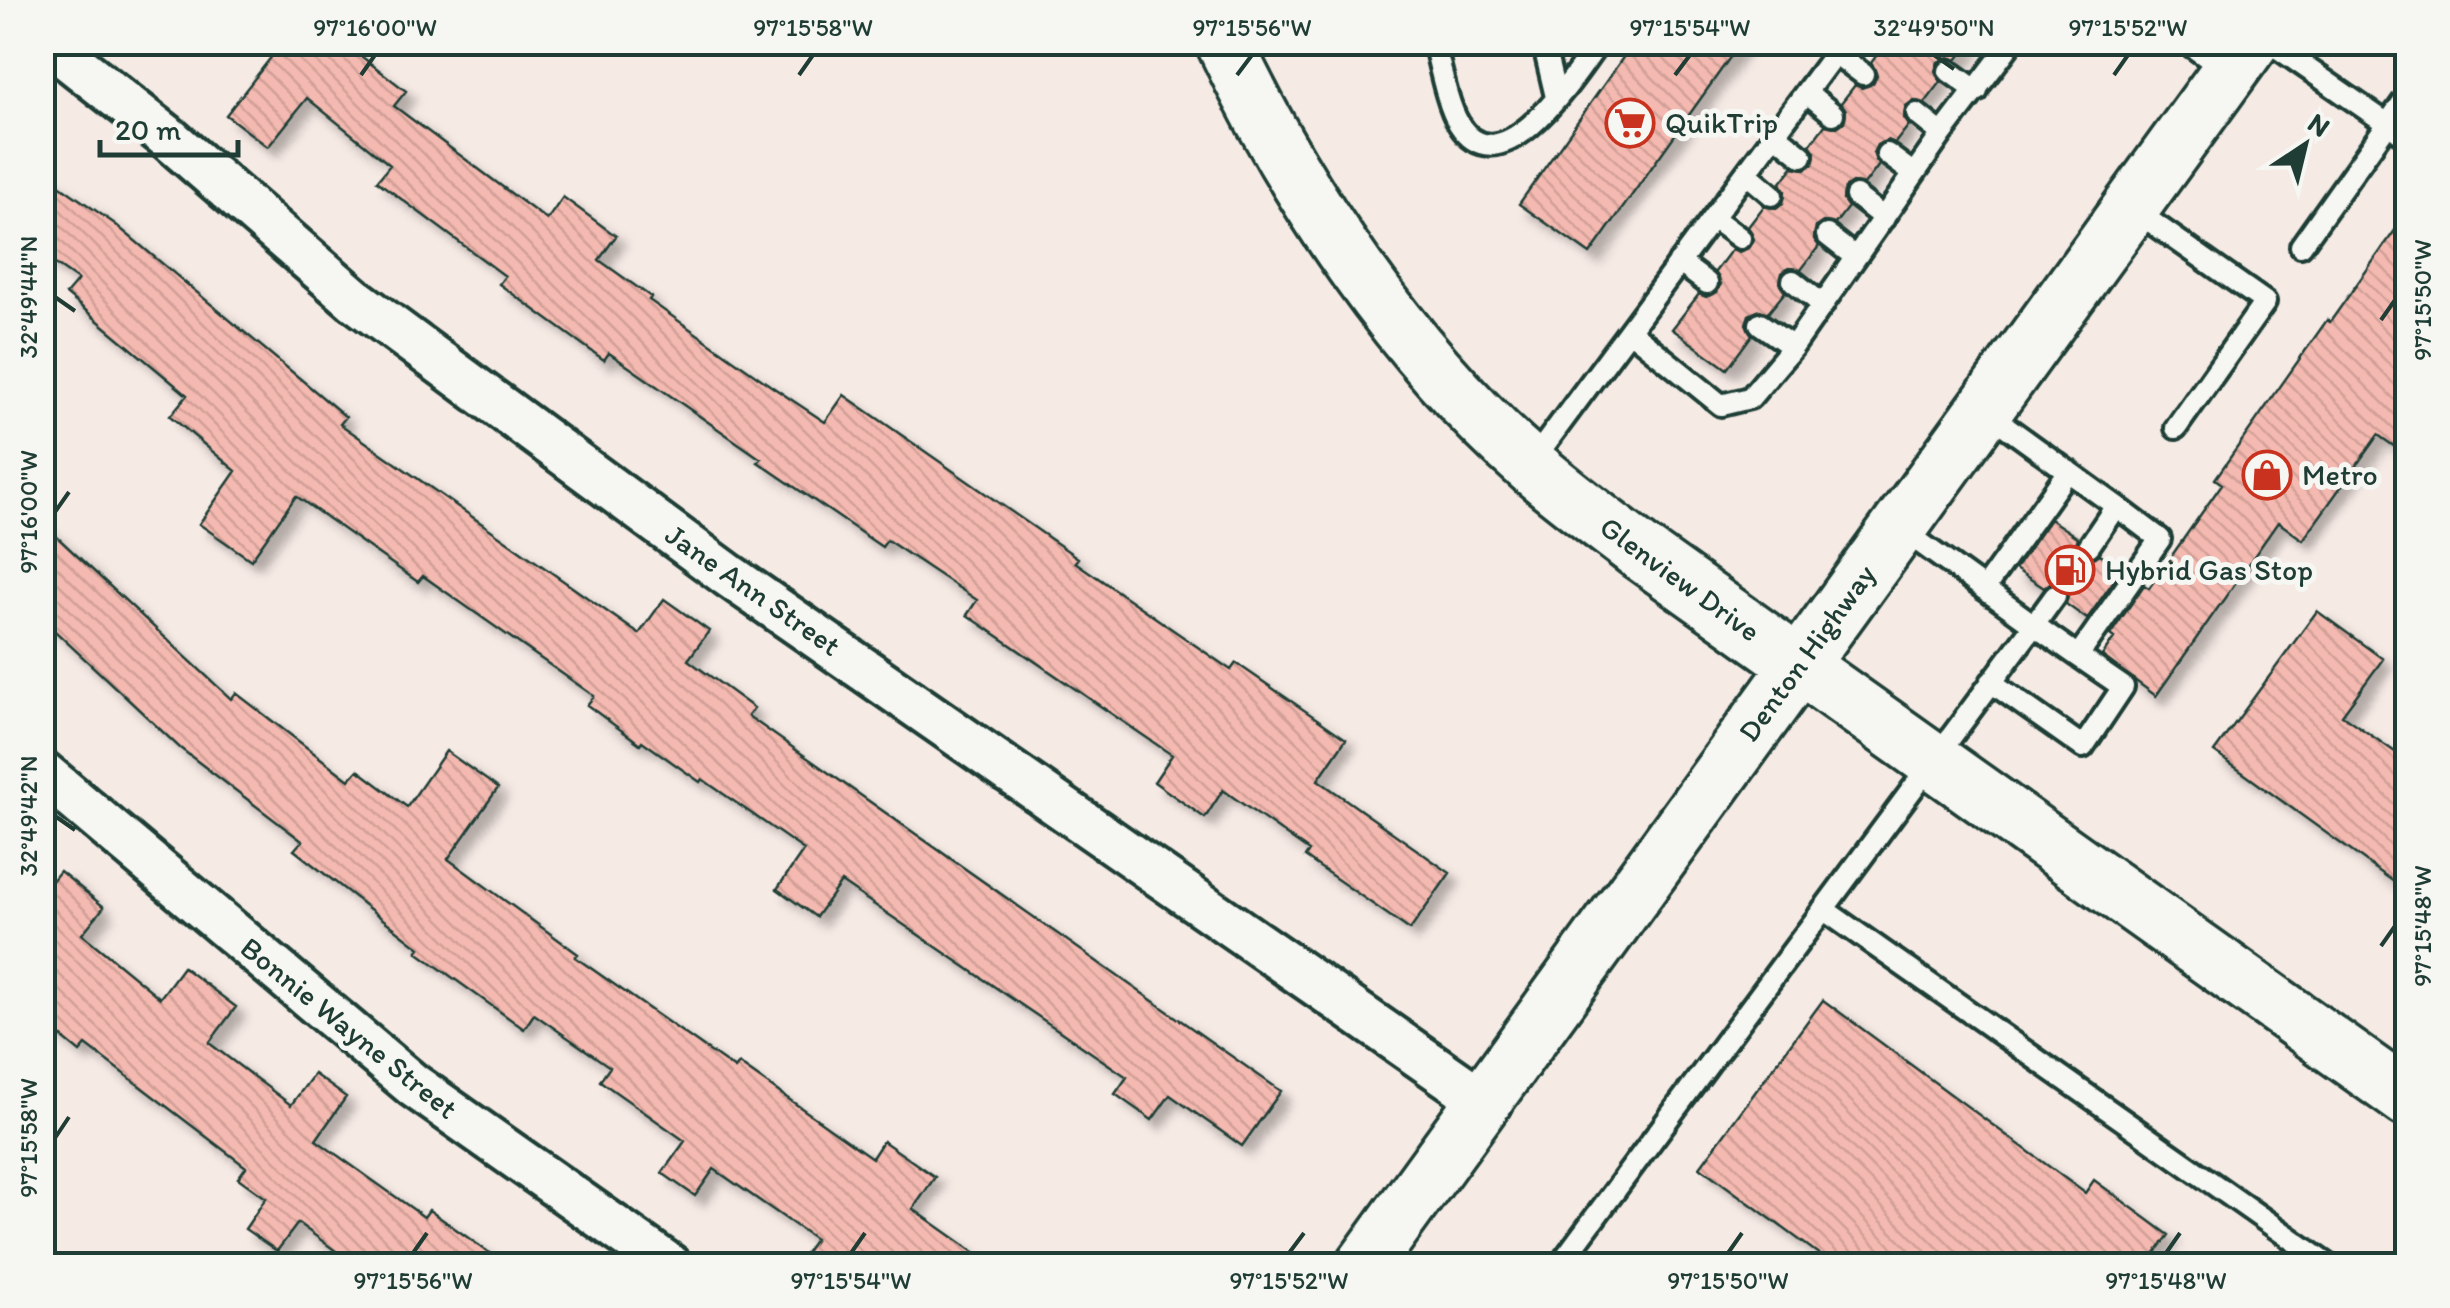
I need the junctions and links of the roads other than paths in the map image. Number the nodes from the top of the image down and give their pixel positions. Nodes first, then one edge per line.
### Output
1 (47, 42) edge
2 (1224, 42) edge
3 (1434, 42) edge
4 (1542, 42) edge
5 (1598, 42) edge
6 (2012, 42) edge
7 (1839, 48) edge
8 (2234, 50) edge
9 (1949, 71) dead end
10 (1863, 74) dead end
11 (1977, 91) junction
12 (1806, 92) junction
13 (2408, 95) edge
14 (1556, 96) junction
15 (1833, 114) dead end
16 (1917, 114) dead end
17 (2387, 124) junction
18 (1775, 134) junction
19 (1942, 134) junction
20 (2408, 138) edge
21 (1887, 154) dead end
22 (1802, 156) dead end
23 (1746, 173) junction
24 (1914, 174) junction
25 (1772, 195) dead end
26 (1856, 196) dead end
27 (2132, 208) junction
28 (1713, 218) junction
29 (1884, 218) junction
30 (1827, 235) dead end
31 (1740, 238) dead end
32 (2301, 246) dead end
33 (1855, 258) junction
34 (1680, 262) junction
35 (1793, 281) dead end
36 (1706, 284) dead end
37 (1822, 305) junction
38 (1760, 324) dead end
39 (1631, 332) junction
40 (1793, 347) junction
41 (1984, 410) junction
42 (2176, 428) dead end
43 (1530, 465) junction
44 (2068, 471) junction
45 (2116, 506) junction
46 (1899, 527) junction
47 (2089, 546) dead end
48 (1984, 589) junction
49 (2055, 596) dead end
50 (2034, 625) junction
51 (2078, 656) junction
52 (1798, 665) junction
53 (1991, 682) junction
54 (1932, 760) junction
55 (42, 772) edge
56 (1823, 908) junction
57 (2408, 1098) edge
58 (1485, 1102) junction
59 (670, 1266) edge
60 (1364, 1266) edge
61 (1559, 1266) edge
62 (2330, 1266) edge

1 - 58 street, Jane Ann Street
2 - 43 main road, Glenview Drive
3 - 14 lane
4 - 14 lane
5 - 14 lane
6 - 11 lane
7 - 10 lane
7 - 12 lane
8 - 17 lane
8 - 27 main road, Denton Highway
9 - 11 lane
11 - 19 lane
12 - 15 lane
12 - 18 lane
13 - 17 lane
16 - 19 lane
17 - 20 lane
17 - 32 lane
18 - 22 lane
18 - 23 lane
19 - 24 lane
21 - 24 lane
23 - 25 lane
23 - 28 lane
24 - 29 lane
26 - 29 lane
27 - 41 main road, Denton Highway
27 - 42 lane
28 - 31 lane
28 - 34 lane
29 - 33 lane
30 - 33 lane
33 - 37 lane
34 - 36 lane
34 - 39 lane
35 - 37 lane
37 - 40 lane
38 - 40 lane
39 - 40 lane
39 - 43 lane
41 - 44 lane
41 - 46 main road, Denton Highway
43 - 52 main road, Glenview Drive
44 - 45 lane
44 - 48 lane
45 - 47 lane
45 - 51 lane
46 - 48 lane
46 - 52 main road, Denton Highway
48 - 50 lane
49 - 50 lane
50 - 51 lane
50 - 53 lane
51 - 53 lane
52 - 54 main road, Glenview Drive
52 - 58 main road, Denton Highway
53 - 54 lane
54 - 56 lane
54 - 57 main road, Glenview Drive
55 - 59 street, Bonnie Wayne Street
56 - 61 lane
56 - 62 lane
58 - 60 main road, Denton Highway

